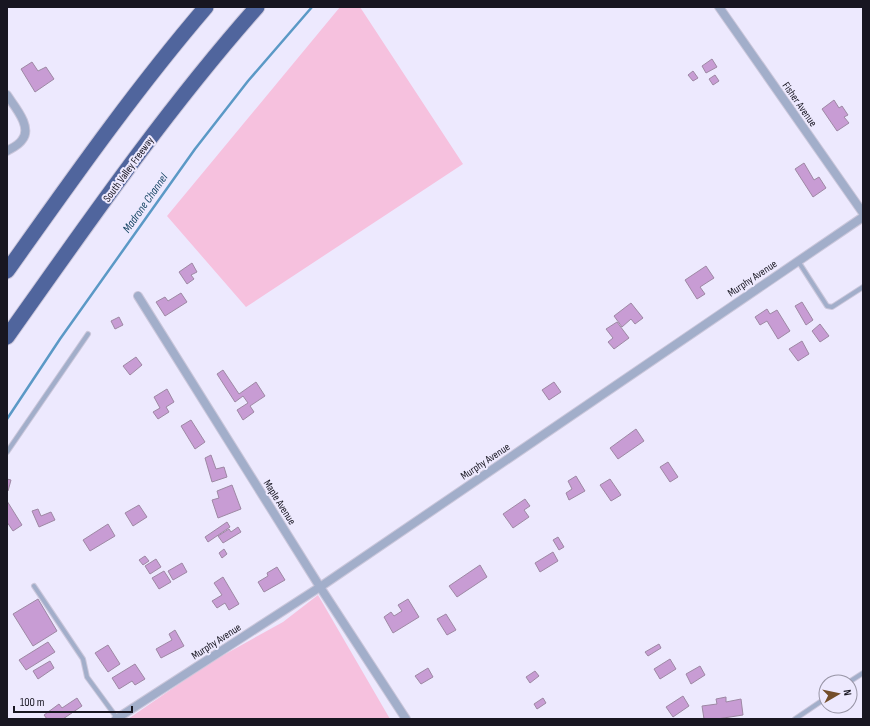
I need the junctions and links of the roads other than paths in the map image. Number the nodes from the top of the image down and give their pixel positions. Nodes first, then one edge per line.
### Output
1 (206, 7) edge
2 (257, 7) edge
3 (719, 7) edge
4 (7, 95) edge
5 (7, 151) edge
6 (863, 213) edge
7 (863, 217) edge
8 (798, 261) junction
9 (7, 271) edge
10 (863, 287) edge
11 (138, 296) dead end
12 (88, 334) dead end
13 (7, 337) edge
14 (7, 452) edge
15 (34, 586) dead end
16 (320, 586) junction
17 (818, 703) edge
18 (117, 719) edge
19 (406, 719) edge
20 (795, 719) edge

1 - 9 highway
2 - 13 highway, South Valley Freeway
3 - 6 street, Fisher Avenue
4 - 5 street
7 - 8 street, Murphy Avenue
8 - 10 lane
8 - 16 street, Murphy Avenue
11 - 16 street, Maple Avenue
12 - 14 lane
15 - 18 lane
16 - 18 street, Murphy Avenue
16 - 19 street, Maple Avenue
17 - 20 lane

